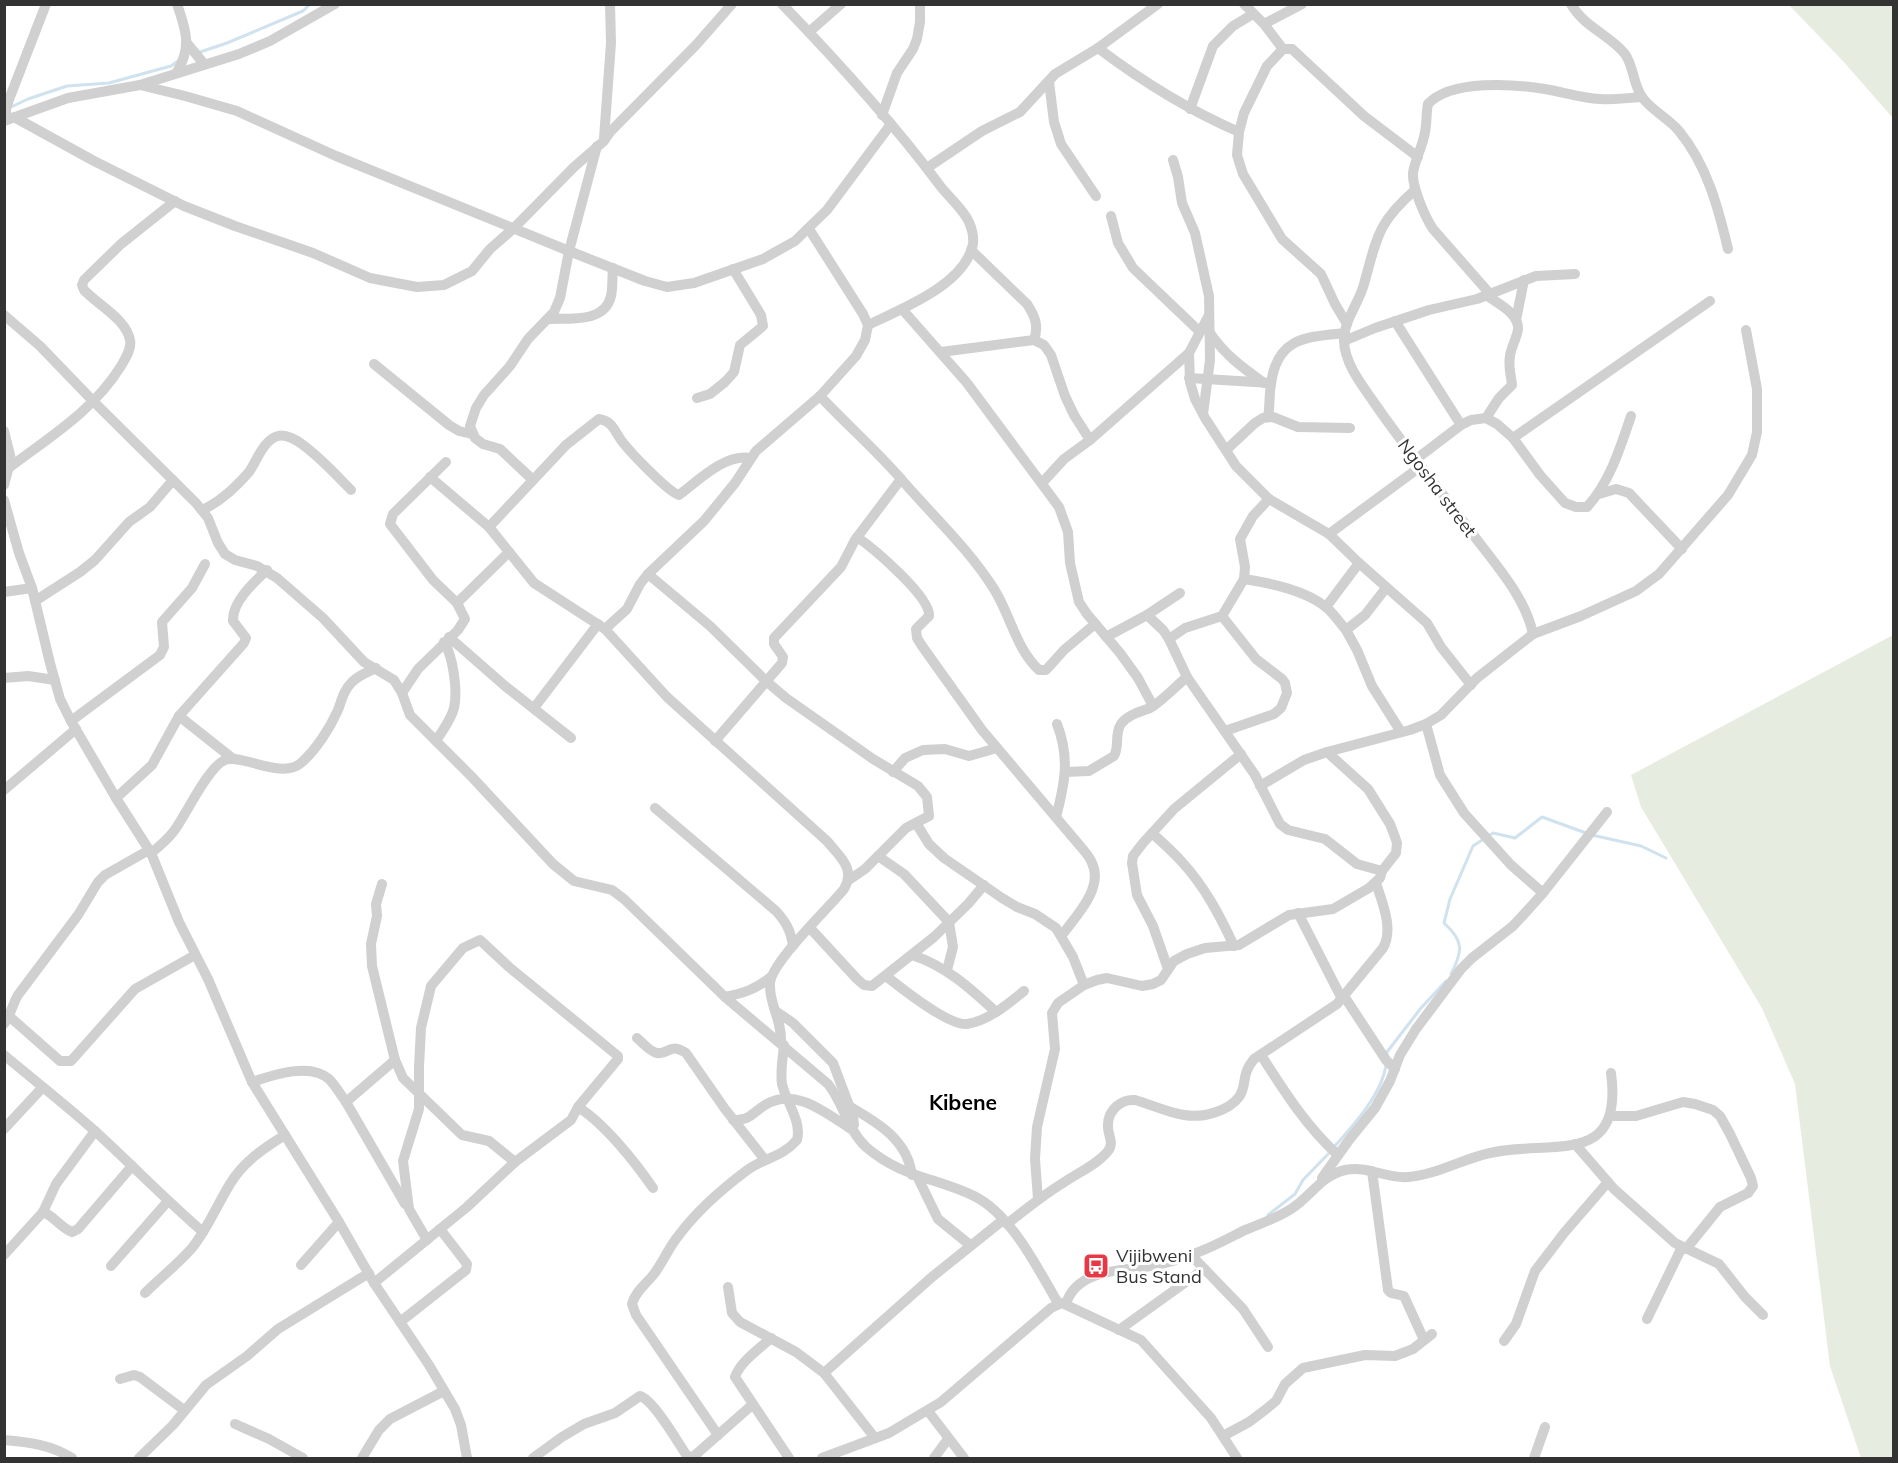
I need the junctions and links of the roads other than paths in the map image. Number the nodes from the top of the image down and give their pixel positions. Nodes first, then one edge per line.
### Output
1 (46, 4) edge
2 (177, 4) edge
3 (335, 4) edge
4 (610, 4) edge
5 (732, 4) edge
6 (782, 4) edge
7 (841, 4) edge
8 (920, 4) edge
9 (1158, 4) edge
10 (1244, 4) edge
11 (1302, 4) edge
12 (1571, 4) edge
13 (1254, 14) junction
14 (1264, 24) junction
15 (809, 32) junction
16 (186, 42) junction
17 (1098, 48) junction
18 (1283, 49) junction
19 (204, 64) junction
20 (177, 72) junction
21 (1049, 82) junction
22 (140, 85) junction
23 (1642, 97) junction
24 (1190, 109) junction
25 (882, 115) junction
26 (8, 119) edge
27 (891, 124) junction
28 (1239, 132) junction
29 (601, 143) junction
30 (1418, 158) junction
31 (1173, 160) dead end
32 (927, 168) junction
33 (1415, 190) junction
34 (1096, 196) dead end
35 (175, 201) junction
36 (1111, 216) dead end
37 (514, 228) junction
38 (809, 229) junction
39 (1728, 249) dead end
40 (971, 250) junction
41 (569, 251) junction
42 (613, 268) junction
43 (733, 269) junction
44 (1575, 274) dead end
45 (1524, 280) junction
46 (1488, 295) junction
47 (1710, 301) dead end
48 (902, 309) junction
49 (4, 315) edge
50 (549, 319) junction
51 (1516, 320) junction
52 (1395, 321) junction
53 (868, 325) junction
54 (1746, 330) dead end
55 (1205, 332) junction
56 (1345, 333) junction
57 (1034, 340) junction
58 (941, 352) junction
59 (1189, 353) junction
60 (374, 364) dead end
61 (1189, 378) junction
62 (1209, 378) junction
63 (1267, 383) junction
64 (820, 396) junction
65 (697, 398) dead end
66 (94, 402) junction
67 (1203, 414) junction
68 (1631, 416) dead end
69 (1268, 417) junction
70 (1486, 418) junction
71 (1461, 425) junction
72 (1350, 428) dead end
73 (4, 431) edge
74 (472, 434) junction
75 (1513, 438) junction
76 (1090, 440) junction
77 (1226, 450) junction
78 (750, 458) junction
79 (446, 462) dead end
80 (1418, 463) junction
81 (10, 467) junction
82 (430, 477) junction
83 (901, 479) junction
84 (173, 480) junction
85 (532, 480) junction
86 (1042, 483) junction
87 (4, 484) edge
88 (351, 490) dead end
89 (1599, 494) junction
90 (1269, 499) junction
91 (5, 506) edge
92 (202, 510) junction
93 (489, 528) junction
94 (1329, 534) junction
95 (857, 537) junction
96 (1682, 549) junction
97 (509, 552) junction
98 (1359, 563) junction
99 (206, 564) dead end
100 (267, 570) junction
101 (648, 574) junction
102 (1244, 579) junction
103 (32, 588) junction
104 (1386, 588) junction
105 (4, 592) edge
106 (1180, 593) dead end
107 (35, 602) junction
108 (457, 603) junction
109 (1326, 607) junction
110 (1147, 615) junction
111 (1222, 616) junction
112 (1095, 624) junction
113 (602, 626) junction
114 (1346, 630) junction
115 (1533, 634) junction
116 (1106, 637) junction
117 (1169, 639) junction
118 (447, 640) junction
119 (376, 668) junction
120 (1186, 677) junction
121 (4, 678) edge
122 (55, 680) junction
123 (766, 681) junction
124 (1471, 685) junction
125 (402, 693) junction
126 (1153, 706) junction
127 (534, 708) junction
128 (179, 716) junction
129 (1057, 724) dead end
130 (1426, 724) junction
131 (73, 725) junction
132 (1225, 731) junction
133 (1401, 732) junction
134 (571, 738) dead end
135 (436, 741) junction
136 (715, 741) junction
137 (997, 748) junction
138 (1327, 752) junction
139 (1241, 754) junction
140 (232, 758) junction
141 (893, 772) junction
142 (1065, 772) junction
143 (1260, 786) junction
144 (4, 790) edge
145 (116, 798) junction
146 (655, 808) dead end
147 (1607, 812) dead end
148 (1056, 817) junction
149 (916, 823) junction
150 (1152, 833) junction
151 (150, 851) junction
152 (878, 856) junction
153 (1382, 871) junction
154 (849, 880) junction
155 (1376, 883) junction
156 (382, 884) dead end
157 (984, 885) junction
158 (1543, 893) junction
159 (1298, 913) junction
160 (949, 922) junction
161 (810, 928) junction
162 (1062, 935) junction
163 (794, 946) junction
164 (1234, 946) junction
165 (195, 955) junction
166 (912, 955) junction
167 (1168, 969) junction
168 (947, 970) junction
169 (886, 976) junction
170 (771, 977) junction
171 (1084, 986) junction
172 (1024, 991) dead end
173 (725, 997) junction
174 (1343, 997) junction
175 (777, 1012) junction
176 (996, 1012) junction
177 (7, 1021) edge
178 (637, 1038) dead end
179 (782, 1044) junction
180 (4, 1055) edge
181 (1260, 1055) junction
182 (395, 1059) junction
183 (1395, 1069) junction
184 (1611, 1073) dead end
185 (252, 1082) junction
186 (42, 1088) junction
187 (420, 1095) junction
188 (786, 1099) junction
189 (346, 1102) junction
190 (849, 1106) junction
191 (578, 1107) junction
192 (1612, 1116) junction
193 (733, 1120) junction
194 (4, 1129) edge
195 (94, 1131) junction
196 (853, 1132) junction
197 (285, 1135) junction
198 (1575, 1144) junction
199 (1338, 1155) junction
200 (765, 1160) junction
201 (515, 1162) junction
202 (132, 1166) junction
203 (1372, 1171) junction
204 (914, 1176) junction
205 (1608, 1182) junction
206 (1319, 1184) junction
207 (653, 1188) dead end
208 (1038, 1199) junction
209 (168, 1201) junction
210 (409, 1209) junction
211 (43, 1212) junction
212 (339, 1222) junction
213 (1005, 1222) junction
214 (440, 1229) junction
215 (203, 1232) junction
216 (427, 1240) junction
217 (970, 1245) junction
218 (1684, 1248) junction
219 (4, 1255) edge
220 (1191, 1255) junction
221 (301, 1265) dead end
222 (111, 1266) dead end
223 (1204, 1269) junction
224 (372, 1278) junction
225 (728, 1287) dead end
226 (145, 1293) dead end
227 (1062, 1303) junction
228 (1763, 1315) dead end
229 (1647, 1319) dead end
230 (400, 1322) junction
231 (1119, 1330) junction
232 (771, 1338) junction
233 (1504, 1341) dead end
234 (1268, 1347) dead end
235 (824, 1373) junction
236 (120, 1378) dead end
237 (444, 1391) junction
238 (752, 1405) junction
239 (184, 1410) junction
240 (928, 1412) junction
241 (235, 1424) dead end
242 (1545, 1427) dead end
243 (718, 1435) junction
244 (1223, 1436) junction
245 (875, 1438) junction
246 (948, 1439) junction
247 (4, 1440) edge
248 (686, 1457) edge
249 (72, 1458) edge
250 (139, 1458) edge
251 (303, 1458) edge
252 (362, 1458) edge
253 (468, 1458) edge
254 (533, 1458) edge
255 (789, 1458) edge
256 (822, 1458) edge
257 (934, 1458) edge
258 (964, 1458) edge
259 (1237, 1458) edge
260 (1534, 1458) edge

1 - 26 street
2 - 16 street
3 - 19 street
4 - 29 street
5 - 29 street
6 - 15 street
7 - 15 street
8 - 25 street
9 - 17 street
10 - 13 street
11 - 14 street
12 - 23 street
13 - 14 street
13 - 24 street
14 - 18 street
15 - 25 street
16 - 19 street
16 - 20 street
17 - 21 street
17 - 24 street
18 - 28 street, Ngosha street
18 - 30 street
19 - 20 street
20 - 22 street
21 - 32 street
21 - 34 street
22 - 26 street
22 - 37 street
23 - 30 street
23 - 39 street
24 - 28 street
25 - 27 street
26 - 35 street
27 - 32 street
27 - 38 street
28 - 56 street, Ngosha street
29 - 37 street
29 - 41 street
30 - 33 street
31 - 55 street
32 - 40 street
33 - 46 street
33 - 56 street
35 - 37 street
35 - 66 street
36 - 55 street
37 - 41 street
38 - 43 street
38 - 53 street
40 - 48 street
40 - 57 street
41 - 42 street
41 - 50 street
42 - 43 street
42 - 50 street
43 - 65 street
44 - 45 street
45 - 46 street
45 - 51 street
46 - 51 street
46 - 52 street
47 - 75 street
48 - 53 street
48 - 58 street
49 - 66 street
50 - 74 street
51 - 70 street
52 - 56 street
52 - 71 street
53 - 64 street
54 - 96 street
55 - 59 street
55 - 62 street
55 - 63 street
56 - 63 street
56 - 80 street, Ngosha street
57 - 58 street
57 - 76 street
58 - 86 street
59 - 61 street
59 - 76 street
60 - 74 street
61 - 62 street
61 - 67 street
62 - 63 street
62 - 67 street
63 - 69 street
64 - 78 street
64 - 83 street
66 - 81 street
66 - 84 street
67 - 77 street
68 - 89 street
69 - 72 street
69 - 77 street
70 - 71 street
70 - 75 street
71 - 80 street
73 - 81 street
74 - 85 street
75 - 89 street
76 - 86 street
77 - 90 street
78 - 85 street
78 - 101 street
79 - 82 street
80 - 94 street
80 - 115 street, Ngosha street
81 - 87 street
82 - 93 street
82 - 108 street
83 - 95 street
83 - 112 street
84 - 92 street
84 - 107 street
85 - 93 street
86 - 112 street
88 - 92 street
89 - 96 street
90 - 94 street
90 - 102 street
91 - 103 street
92 - 100 street
93 - 97 street
94 - 98 street
95 - 123 street
95 - 137 street
96 - 115 street
97 - 108 street
97 - 113 street
98 - 104 street
98 - 109 street
99 - 131 street
100 - 119 street
100 - 128 street
101 - 113 street
101 - 123 street
102 - 109 street
102 - 111 street
103 - 105 street
103 - 107 street
104 - 114 street
104 - 124 street
106 - 110 street
107 - 122 street
108 - 118 street
109 - 114 street
110 - 116 street
110 - 117 street
111 - 117 street
111 - 132 street
112 - 116 street
113 - 127 street
113 - 136 street
114 - 133 street
115 - 124 street
116 - 126 street
117 - 120 street
118 - 125 street
118 - 127 street
118 - 135 street
119 - 125 street
119 - 140 street
120 - 126 street
120 - 132 street
121 - 122 street
122 - 131 street
123 - 136 street
123 - 141 street
124 - 130 street
125 - 135 street
126 - 142 street
127 - 134 street
128 - 140 street
128 - 145 street
129 - 142 street
130 - 133 street
130 - 158 street
131 - 144 street
131 - 145 street
132 - 139 street
133 - 138 street
135 - 173 street
136 - 154 street
137 - 141 street
137 - 148 street
138 - 143 street
138 - 153 street
139 - 143 street
139 - 150 street
140 - 151 street
141 - 149 street
142 - 148 street
143 - 153 street
145 - 151 street
146 - 163 street
147 - 158 street
148 - 162 street
149 - 152 street
149 - 157 street
150 - 164 street
150 - 167 street
151 - 165 street
151 - 177 street
152 - 154 street
152 - 160 street
153 - 155 street
154 - 161 street
155 - 159 street
155 - 174 street
156 - 182 street
157 - 160 street
157 - 162 street
158 - 183 street
159 - 164 street
159 - 174 street
160 - 166 street
160 - 168 street
161 - 163 street
161 - 169 street
162 - 171 street
163 - 170 street
164 - 167 street
165 - 177 street
165 - 185 street
166 - 168 street
166 - 169 street
167 - 171 street
168 - 176 street
169 - 176 street
170 - 173 street
170 - 175 street
171 - 208 street
172 - 176 street
173 - 179 street
174 - 181 street
174 - 183 street
175 - 179 street
175 - 190 street
178 - 193 street
179 - 188 street
179 - 196 street
180 - 186 street
181 - 199 street
181 - 208 street
182 - 187 street
182 - 189 street
183 - 199 street
184 - 192 street
185 - 189 street
185 - 197 street
186 - 194 street
186 - 195 street
187 - 191 street
187 - 201 street
187 - 210 street
188 - 193 street
188 - 196 street
188 - 200 street
189 - 210 street
190 - 196 street
190 - 204 street
191 - 201 street
191 - 207 street
192 - 198 street
192 - 218 street
193 - 200 street
195 - 202 street
195 - 211 street
196 - 204 street
197 - 212 street
197 - 215 street
198 - 203 street
198 - 205 street
199 - 206 street
200 - 243 street
201 - 214 street
202 - 209 street
202 - 211 street
203 - 206 street
203 - 244 street
204 - 213 street
204 - 217 street
205 - 218 street
205 - 233 street
206 - 220 street
208 - 213 street
209 - 215 street
209 - 222 street
210 - 216 street
211 - 219 street
212 - 221 street
212 - 224 street
213 - 217 street
213 - 227 street
214 - 216 street
214 - 230 street
215 - 226 street
216 - 224 street
217 - 235 street
218 - 228 street
218 - 229 street
220 - 223 street
220 - 227 street
223 - 231 street
223 - 234 street
224 - 230 street
224 - 239 street
225 - 232 street
227 - 231 street
227 - 240 street
230 - 237 street
231 - 244 street
232 - 235 street
232 - 238 street
235 - 245 street
236 - 239 street
237 - 252 street
237 - 253 street
238 - 243 street
238 - 255 street
239 - 250 street
240 - 245 street
240 - 246 street
241 - 251 street
242 - 260 street
243 - 248 street
244 - 259 street
245 - 256 street
246 - 257 street
246 - 258 street
247 - 249 street
248 - 254 street

